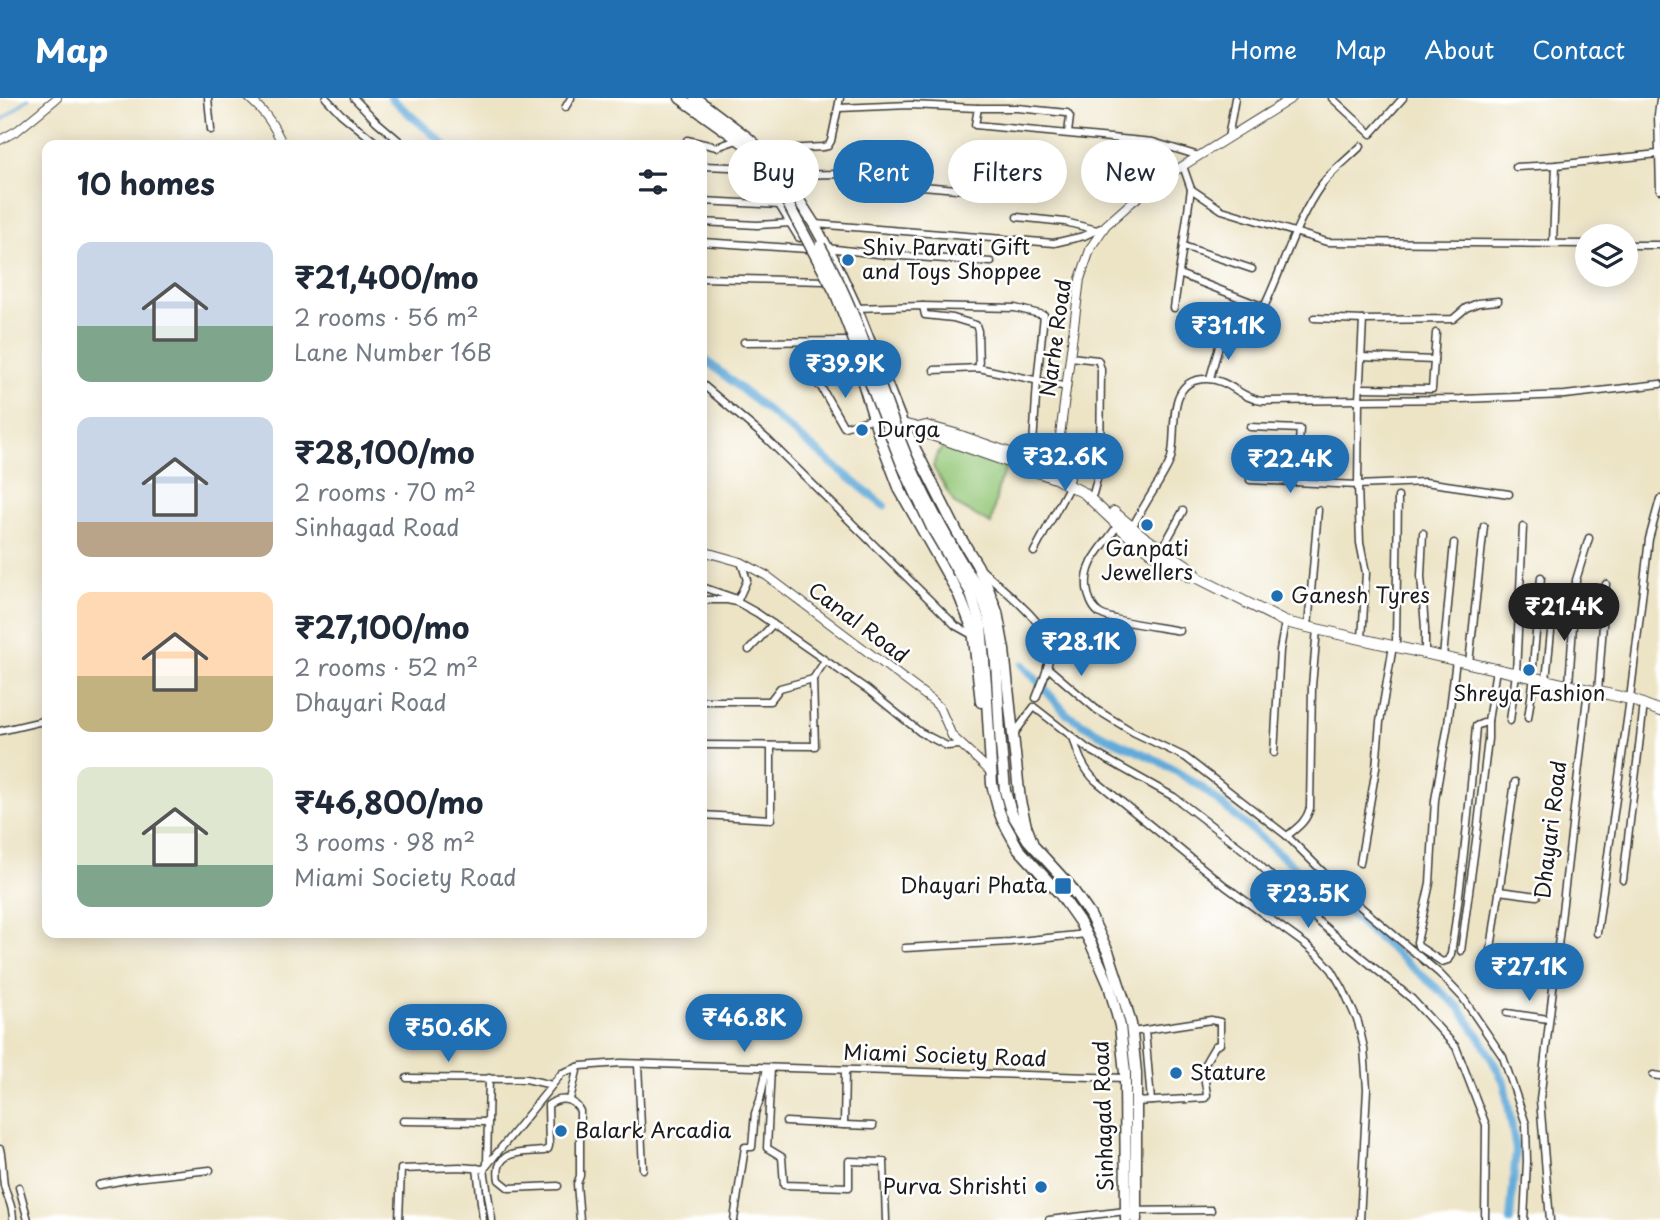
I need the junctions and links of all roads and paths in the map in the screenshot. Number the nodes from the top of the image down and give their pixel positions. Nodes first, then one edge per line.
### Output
1 (57, 98) edge
2 (208, 98) edge
3 (249, 98) edge
4 (326, 98) edge
5 (354, 98) edge
6 (571, 98) edge
7 (680, 98) edge
8 (695, 98) edge
9 (840, 98) edge
10 (1017, 98) edge
11 (1236, 98) edge
12 (1292, 98) edge
13 (1332, 98) edge
14 (1403, 98) edge
15 (1660, 100) edge
16 (565, 108) dead end
17 (839, 108) junction
18 (978, 108) junction
19 (1017, 108) junction
20 (211, 130) dead end
21 (1068, 134) junction
22 (1228, 138) junction
23 (0, 140) edge
24 (281, 140) edge
25 (373, 140) edge
26 (398, 140) edge
27 (737, 140) edge
28 (747, 140) edge
29 (728, 143) edge
30 (707, 144) edge
31 (1361, 146) dead end
32 (819, 147) edge
33 (1658, 154) junction
34 (1199, 156) junction
35 (1556, 165) junction
36 (707, 166) edge
37 (1183, 166) junction
38 (728, 167) edge
39 (1516, 167) dead end
40 (1179, 169) edge
41 (819, 174) edge
42 (948, 188) edge
43 (1191, 189) junction
44 (1660, 190) edge
45 (707, 201) edge
46 (791, 203) edge
47 (801, 203) edge
48 (1132, 203) edge
49 (781, 205) joint
50 (1017, 217) dead end
51 (707, 222) edge
52 (792, 223) junction
53 (814, 224) junction
54 (1106, 225) junction
55 (1097, 230) junction
56 (1294, 233) junction
57 (707, 242) edge
58 (1553, 243) junction
59 (1575, 244) edge
60 (1638, 245) edge
61 (1660, 245) edge
62 (1183, 246) junction
63 (827, 248) junction
64 (808, 250) junction
65 (991, 262) dead end
66 (1252, 269) dead end
67 (1179, 274) junction
68 (707, 278) edge
69 (825, 281) junction
70 (1499, 301) dead end
71 (923, 306) junction
72 (856, 307) junction
73 (1174, 308) dead end
74 (840, 313) junction
75 (1314, 318) dead end
76 (1363, 320) junction
77 (1436, 333) dead end
78 (1221, 339) dead end
79 (850, 341) junction
80 (744, 342) dead end
81 (1070, 357) junction
82 (1361, 357) junction
83 (1434, 360) junction
84 (979, 368) junction
85 (934, 370) dead end
86 (1210, 378) junction
87 (1037, 382) junction
88 (817, 384) dead end
89 (1660, 384) edge
90 (1067, 387) junction
91 (707, 388) edge
92 (1360, 388) junction
93 (1359, 400) junction
94 (876, 421) junction
95 (902, 423) junction
96 (1250, 427) dead end
97 (918, 428) junction
98 (1032, 461) junction
99 (1055, 474) junction
100 (1250, 480) dead end
101 (1296, 482) junction
102 (1070, 485) junction
103 (1359, 485) junction
104 (1093, 494) junction
105 (1509, 494) dead end
106 (1398, 497) dead end
107 (1660, 499) edge
108 (1318, 510) dead end
109 (1183, 511) dead end
110 (1118, 525) junction
111 (1484, 526) dead end
112 (1523, 527) dead end
113 (1129, 531) junction
114 (1423, 533) dead end
115 (1589, 538) dead end
116 (1454, 543) dead end
117 (1162, 550) junction
118 (707, 552) edge
119 (1034, 552) dead end
120 (741, 562) junction
121 (967, 570) junction
122 (1541, 577) dead end
123 (1198, 578) junction
124 (1606, 584) dead end
125 (707, 589) edge
126 (707, 600) edge
127 (737, 602) junction
128 (1554, 603) dead end
129 (1285, 622) junction
130 (773, 624) junction
131 (1313, 628) junction
132 (1180, 631) dead end
133 (974, 635) junction
134 (1362, 639) junction
135 (1393, 646) junction
136 (749, 650) dead end
137 (1424, 653) junction
138 (1443, 657) junction
139 (1456, 660) junction
140 (825, 661) junction
141 (1469, 663) junction
142 (1047, 667) junction
143 (1496, 669) junction
144 (1516, 673) junction
145 (1533, 677) junction
146 (813, 679) junction
147 (1546, 680) junction
148 (1569, 685) junction
149 (1593, 691) junction
150 (1036, 698) dead end
151 (1630, 699) junction
152 (707, 701) edge
153 (1644, 704) junction
154 (1660, 711) edge
155 (1528, 718) dead end
156 (42, 721) edge
157 (1488, 721) junction
158 (1510, 721) dead end
159 (0, 731) edge
160 (1013, 736) junction
161 (1072, 737) junction
162 (707, 745) edge
163 (960, 745) junction
164 (771, 746) junction
165 (1274, 753) dead end
166 (991, 754) junction
167 (991, 772) junction
168 (1516, 782) dead end
169 (707, 815) edge
170 (1287, 836) junction
171 (1034, 846) junction
172 (1360, 863) dead end
173 (1623, 880) dead end
174 (1499, 891) junction
175 (1537, 896) dead end
176 (1598, 933) dead end
177 (1086, 934) junction
178 (905, 948) dead end
179 (1461, 951) dead end
180 (1555, 962) junction
181 (1507, 1013) dead end
182 (1548, 1019) junction
183 (1145, 1030) junction
184 (1132, 1032) junction
185 (638, 1064) junction
186 (578, 1067) junction
187 (769, 1068) junction
188 (845, 1070) junction
189 (407, 1078) dead end
190 (489, 1078) junction
191 (1125, 1078) junction
192 (552, 1085) junction
193 (570, 1099) junction
194 (1151, 1101) junction
195 (1136, 1102) junction
196 (755, 1111) junction
197 (769, 1111) junction
198 (403, 1121) dead end
199 (488, 1122) junction
200 (786, 1122) dead end
201 (844, 1125) junction
202 (873, 1126) dead end
203 (0, 1149) edge
204 (483, 1167) junction
205 (643, 1169) dead end
206 (210, 1170) dead end
207 (99, 1185) dead end
208 (558, 1186) dead end
209 (19, 1187) dead end
210 (1211, 1210) dead end
211 (491, 1216) edge
212 (1131, 1216) edge
213 (482, 1217) edge
214 (13, 1220) edge
215 (28, 1220) edge
216 (399, 1220) edge
217 (580, 1220) edge
218 (734, 1220) edge
219 (886, 1220) edge
220 (1049, 1220) edge
221 (1360, 1220) edge
222 (1485, 1220) edge
223 (1524, 1220) edge
224 (1550, 1220) edge

1 - 23 street
2 - 20 street
3 - 24 street
4 - 25 street
5 - 26 street
6 - 16 street
7 - 27 main road
8 - 28 main road
9 - 17 street
10 - 19 street
11 - 22 street
12 - 22 street, Narhe Road
13 - 14 street
15 - 33 street
17 - 18 street
17 - 32 street
18 - 19 street
18 - 21 street
19 - 21 street
21 - 34 street
22 - 34 street, Narhe Road
29 - 30 street
31 - 56 street
33 - 35 street
33 - 44 street
34 - 37 street, Narhe Road
35 - 39 street
35 - 58 street
36 - 38 street
37 - 40 street, Narhe Road
37 - 43 street
41 - 42 street
43 - 56 street
43 - 62 street
45 - 49 street
46 - 121 main road, bridge
47 - 53 main road
48 - 54 street, Narhe Road
49 - 52 main road
50 - 55 street
51 - 52 street
52 - 64 main road
53 - 55 street
53 - 63 main road
54 - 55 street
54 - 81 street, Narhe Road
56 - 58 street
56 - 67 street
57 - 64 street
58 - 59 street
60 - 61 street
62 - 66 street
62 - 67 street
63 - 65 street
63 - 72 main road
64 - 69 main road
67 - 73 street
68 - 69 street
69 - 74 main road
70 - 76 street
71 - 72 street
71 - 84 street
71 - 87 street
72 - 74 street
72 - 95 main road
74 - 79 main road
75 - 76 street
76 - 82 street
77 - 83 street
78 - 86 street
79 - 80 street
79 - 94 main road
81 - 90 street, Narhe Road
81 - 104 street
82 - 83 street
82 - 92 street
83 - 92 street
84 - 85 street
84 - 87 street
86 - 93 street
86 - 113 street
87 - 90 street
87 - 98 street
88 - 94 street
89 - 93 street
90 - 99 street, Narhe Road
91 - 133 street
92 - 93 street
93 - 103 street
94 - 95 main road
94 - 133 main road
95 - 97 main road
95 - 121 main road
96 - 101 street
97 - 98 main road
97 - 99 main road
98 - 99 main road
99 - 102 main road
99 - 104 main road
100 - 101 street
101 - 103 street
102 - 110 main road
102 - 119 street
103 - 105 street
103 - 134 street
104 - 113 main road
106 - 135 street
107 - 151 street
108 - 131 street
109 - 117 street
110 - 113 main road
110 - 132 street
111 - 141 street
112 - 144 street
113 - 117 main road
113 - 123 main road
114 - 137 street
115 - 148 street
116 - 138 street
117 - 123 main road
118 - 120 street, Canal Road
120 - 127 street
120 - 163 street, Canal Road
121 - 142 street
121 - 160 main road
121 - 166 main road
121 - 171 main road
122 - 145 street
123 - 129 main road
124 - 149 street, Dhayari Road
125 - 127 street
126 - 127 street
127 - 130 street
128 - 147 street
129 - 131 main road
129 - 165 street
130 - 136 street
130 - 140 street
131 - 134 main road
131 - 170 street
133 - 166 main road
134 - 135 main road
135 - 137 main road
135 - 172 street
137 - 138 main road
138 - 139 main road
139 - 141 main road
139 - 157 street
140 - 146 street
140 - 163 street
141 - 143 main road
142 - 150 street
142 - 170 street
143 - 144 main road
143 - 157 street
144 - 145 main road
144 - 158 street
145 - 147 main road
145 - 155 street
146 - 152 street
146 - 164 street
147 - 148 main road
148 - 149 main road
149 - 151 main road
149 - 180 street, Dhayari Road
151 - 153 main road
151 - 176 street
153 - 154 main road
153 - 173 street
156 - 159 street
157 - 179 street
160 - 161 street
160 - 171 main road
161 - 221 street
161 - 222 street
162 - 164 street
163 - 167 street, Canal Road
164 - 169 street
166 - 167 main road, Sinhagad Road
167 - 177 main road, Sinhagad Road
168 - 174 street
170 - 223 street
171 - 184 main road, Sinhagad Road
174 - 175 street
174 - 180 street
177 - 178 street
177 - 191 main road, Sinhagad Road
180 - 182 street, Dhayari Road
181 - 182 street
182 - 224 street, Dhayari Road
183 - 184 street
183 - 194 street
183 - 194 street
184 - 195 main road, Sinhagad Road
185 - 186 street, Miami Society Road
185 - 187 street, Miami Society Road
185 - 205 street
186 - 192 street, Miami Society Road
186 - 193 street
187 - 188 street, Miami Society Road
187 - 196 street
187 - 197 street
188 - 191 street, Miami Society Road
188 - 201 street
189 - 190 street
190 - 192 street
190 - 199 street
191 - 212 main road, Sinhagad Road
192 - 204 street, Miami Society Road
193 - 208 street
193 - 217 street
194 - 195 street
195 - 212 main road, Sinhagad Road
196 - 197 street
196 - 218 street
197 - 219 street
198 - 199 street
199 - 204 street
200 - 201 street
201 - 202 street
203 - 214 street
204 - 211 street
204 - 213 street
204 - 216 street
206 - 207 street
209 - 215 street
210 - 212 street
211 - 213 street
212 - 220 street

